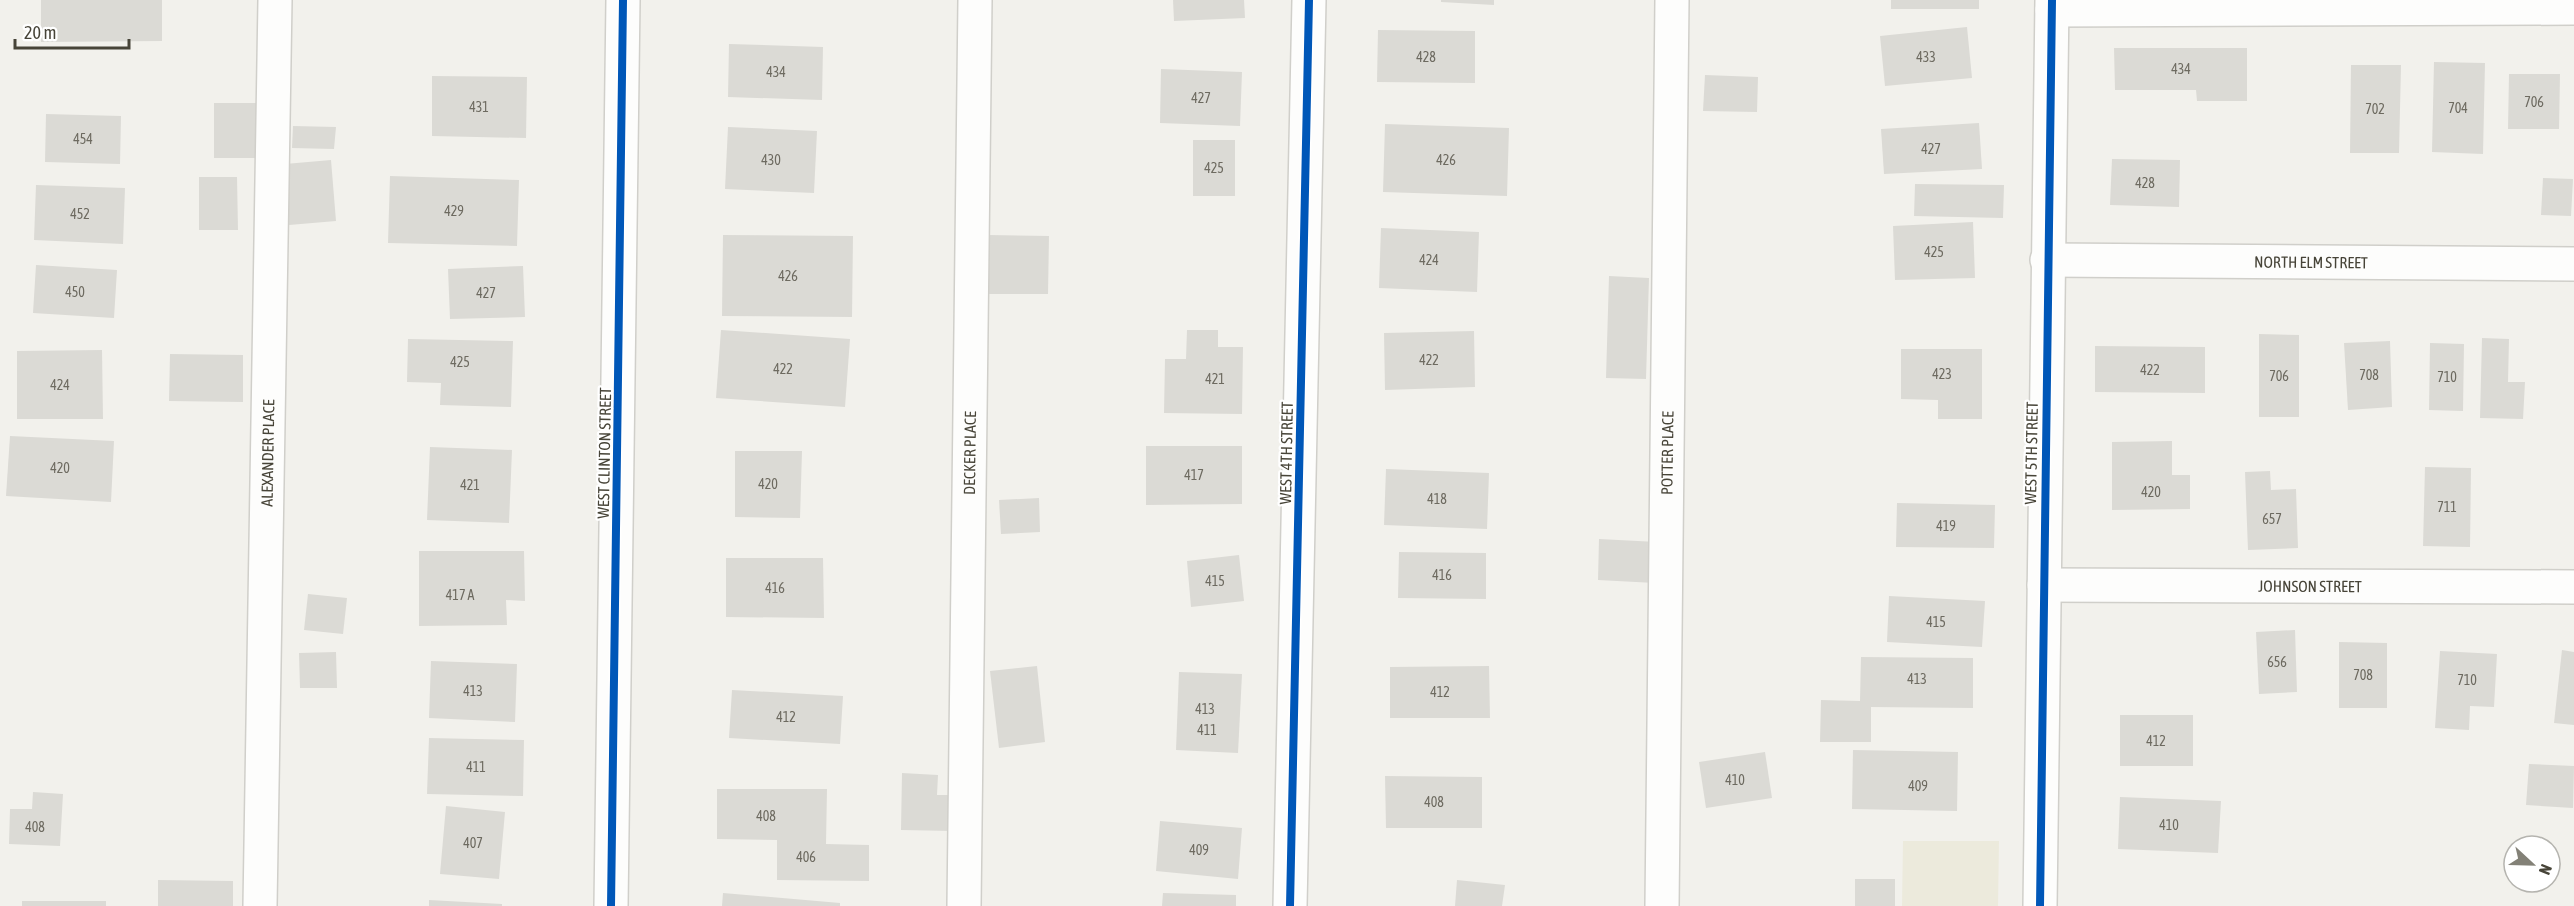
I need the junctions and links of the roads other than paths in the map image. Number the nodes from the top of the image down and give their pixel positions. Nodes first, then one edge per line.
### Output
1 (275, 0) edge
2 (623, 0) edge
3 (975, 0) edge
4 (1309, 0) edge
5 (1672, 0) edge
6 (2052, 5) edge
7 (2574, 8) edge
8 (2047, 260) junction
9 (2574, 264) edge
10 (2044, 585) junction
11 (2574, 587) edge
12 (260, 906) edge
13 (612, 906) edge
14 (964, 906) edge
15 (1290, 906) edge
16 (1662, 906) edge
17 (2040, 906) edge

1 - 12 street, ALEXANDER PLACE
2 - 13 street, WEST CLINTON STREET
3 - 14 street, DECKER PLACE
4 - 15 street, WEST 4TH STREET
5 - 16 street, POTTER PLACE
6 - 7 street
6 - 8 street, WEST 5TH STREET
8 - 9 street, NORTH ELM STREET
8 - 10 street, WEST 5TH STREET
10 - 11 street, JOHNSON STREET
10 - 17 street, WEST 5TH STREET

